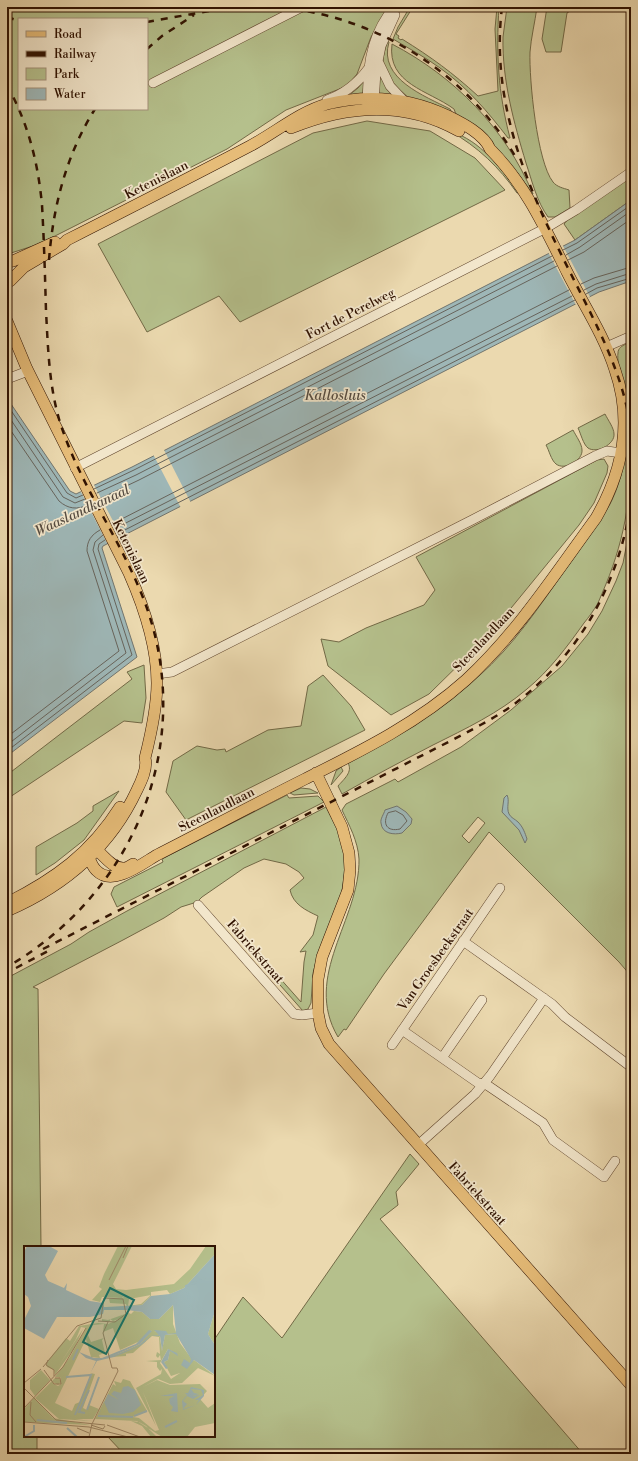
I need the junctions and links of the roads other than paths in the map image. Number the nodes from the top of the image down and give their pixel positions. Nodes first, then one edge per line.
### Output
1 (302, 7) edge
2 (397, 8) edge
3 (378, 60) junction
4 (368, 69) junction
5 (153, 83) dead end
6 (405, 102) junction
7 (370, 104) junction
8 (303, 114) junction
9 (258, 142) junction
10 (490, 149) junction
11 (631, 172) edge
12 (546, 228) junction
13 (67, 240) junction
14 (7, 262) edge
15 (7, 281) edge
16 (7, 321) edge
17 (631, 336) edge
18 (7, 340) edge
19 (606, 347) junction
20 (27, 370) junction
21 (7, 379) edge
22 (621, 453) junction
23 (76, 468) junction
24 (157, 674) junction
25 (316, 774) junction
26 (91, 851) junction
27 (157, 855) junction
28 (500, 888) dead end
29 (7, 904) edge
30 (198, 905) dead end
31 (7, 911) edge
32 (463, 941) junction
33 (544, 998) junction
34 (482, 1000) dead end
35 (318, 1013) junction
36 (402, 1030) junction
37 (392, 1045) dead end
38 (442, 1058) junction
39 (631, 1067) edge
40 (482, 1084) junction
41 (418, 1145) junction
42 (616, 1161) dead end
43 (631, 1385) edge

1 - 5 street
2 - 3 street, Ketenislaan
2 - 4 street, Ketenislaan
3 - 6 street
3 - 7 street, Ketenislaan
4 - 7 street, Ketenislaan
4 - 8 street, Ketenislaan
6 - 7 main road, Ketenislaan
6 - 10 main road, Ketenislaan
7 - 8 main road, Ketenislaan
7 - 9 main road, Ketenislaan
7 - 10 main road
8 - 9 main road, Ketenislaan
9 - 13 main road, Ketenislaan
10 - 12 main road
11 - 12 street, Fort de Perelweg
12 - 19 main road, Steenlandlaan
12 - 23 street, Fort de Perelweg
13 - 14 main road, Ketenislaan
13 - 15 main road, Ketenislaan
16 - 20 main road, Ketenislaan
17 - 19 street
18 - 20 main road, Ketenislaan
19 - 22 main road, Steenlandlaan
20 - 21 street
20 - 23 main road, Ketenislaan
22 - 24 street
22 - 25 main road, Steenlandlaan
23 - 24 main road, Ketenislaan
24 - 26 main road, Ketenislaan
25 - 27 main road, Steenlandlaan
25 - 35 main road, Fabriekstraat
26 - 27 main road, Steenlandlaan
26 - 27 main road, Steenlandlaan
26 - 29 main road
26 - 31 main road
28 - 32 street, Van Groesbeekstraat
30 - 35 street, Fabriekstraat
32 - 33 street
32 - 36 street, Van Groesbeekstraat
33 - 39 street
33 - 40 street
34 - 38 street
35 - 41 main road, Fabriekstraat
36 - 37 street, Van Groesbeekstraat
36 - 38 street
38 - 40 street
40 - 41 street
40 - 42 street
41 - 43 main road, Fabriekstraat

